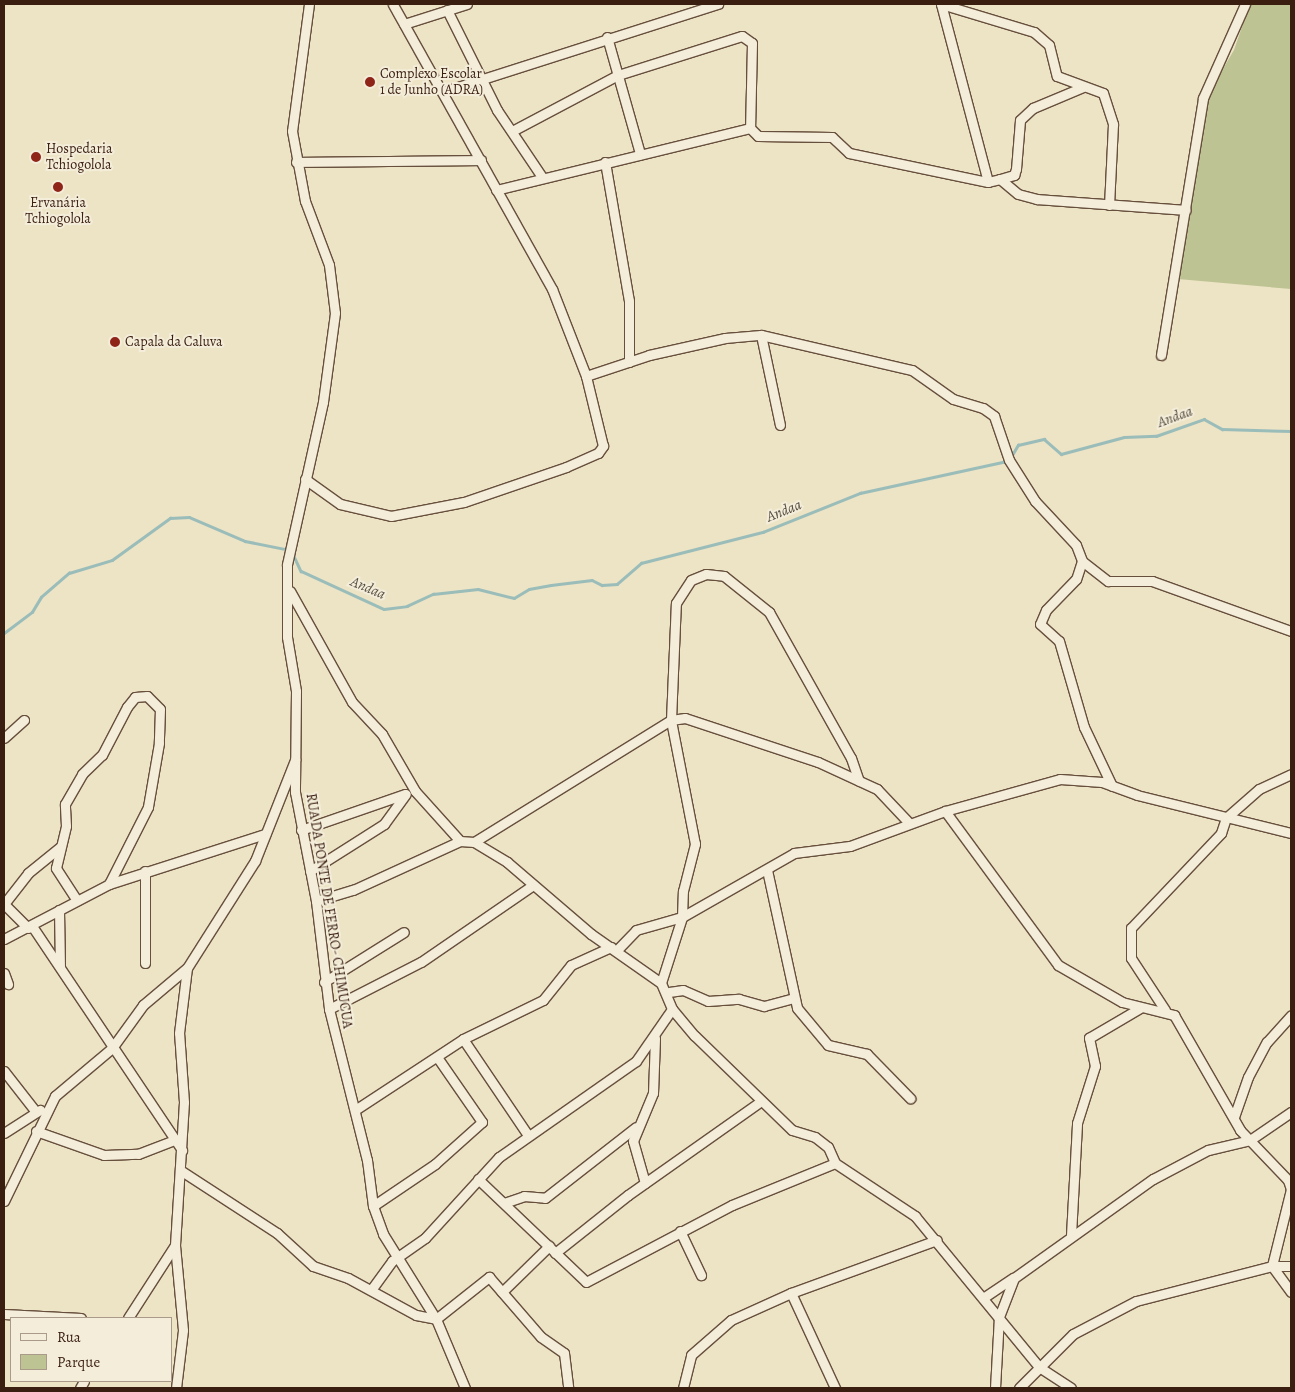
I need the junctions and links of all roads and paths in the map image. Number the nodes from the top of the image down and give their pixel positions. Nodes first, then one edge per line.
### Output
1 (309, 4) edge
2 (393, 4) edge
3 (468, 4) edge
4 (718, 4) edge
5 (941, 4) edge
6 (1245, 4) edge
7 (448, 10) junction
8 (404, 24) junction
9 (607, 37) junction
10 (618, 75) junction
11 (482, 79) junction
12 (1083, 87) junction
13 (442, 92) junction
14 (750, 128) junction
15 (514, 130) junction
16 (640, 154) junction
17 (481, 160) junction
18 (296, 162) junction
19 (605, 162) junction
20 (542, 177) junction
21 (1000, 179) junction
22 (988, 182) junction
23 (496, 190) junction
24 (1109, 205) junction
25 (1186, 210) junction
26 (761, 335) junction
27 (1161, 355) dead end
28 (629, 362) junction
29 (586, 376) junction
30 (780, 425) dead end
31 (305, 479) junction
32 (1082, 561) junction
33 (290, 591) junction
34 (1291, 631) edge
35 (24, 720) dead end
36 (671, 720) junction
37 (4, 738) edge
38 (298, 752) junction
39 (1291, 774) edge
40 (859, 781) junction
41 (1112, 786) junction
42 (410, 792) junction
43 (945, 811) junction
44 (1226, 818) junction
45 (909, 823) junction
46 (301, 830) junction
47 (1291, 833) edge
48 (266, 834) junction
49 (460, 841) junction
50 (474, 842) junction
51 (60, 848) junction
52 (767, 870) junction
53 (145, 871) junction
54 (310, 871) junction
55 (109, 884) junction
56 (533, 885) junction
57 (76, 899) junction
58 (316, 901) junction
59 (4, 904) edge
60 (59, 910) junction
61 (682, 917) junction
62 (30, 927) junction
63 (404, 932) dead end
64 (4, 939) edge
65 (613, 949) junction
66 (145, 963) dead end
67 (60, 966) junction
68 (187, 968) junction
69 (4, 973) edge
70 (324, 982) junction
71 (661, 983) junction
72 (8, 984) dead end
73 (668, 992) junction
74 (791, 999) junction
75 (1140, 1008) junction
76 (329, 1009) junction
77 (672, 1009) junction
78 (1166, 1010) junction
79 (1291, 1015) edge
80 (655, 1038) junction
81 (462, 1039) junction
82 (112, 1048) junction
83 (437, 1057) junction
84 (4, 1072) edge
85 (4, 1086) edge
86 (15, 1088) junction
87 (910, 1098) dead end
88 (760, 1102) junction
89 (47, 1106) junction
90 (355, 1110) junction
91 (36, 1112) junction
92 (1291, 1112) edge
93 (1234, 1117) junction
94 (636, 1127) junction
95 (36, 1131) junction
96 (4, 1133) edge
97 (527, 1134) junction
98 (175, 1140) junction
99 (1250, 1140) junction
100 (182, 1151) junction
101 (835, 1163) junction
102 (180, 1170) junction
103 (478, 1179) junction
104 (645, 1182) junction
105 (1291, 1187) edge
106 (4, 1201) edge
107 (504, 1203) junction
108 (373, 1206) junction
109 (680, 1230) junction
110 (1071, 1235) junction
111 (937, 1240) junction
112 (175, 1245) junction
113 (552, 1250) junction
114 (398, 1258) junction
115 (1272, 1266) junction
116 (1291, 1266) edge
117 (701, 1275) dead end
118 (1014, 1278) junction
119 (371, 1290) junction
120 (502, 1292) junction
121 (1291, 1292) edge
122 (790, 1293) junction
123 (983, 1298) junction
124 (4, 1314) edge
125 (62, 1317) edge
126 (129, 1317) edge
127 (999, 1318) junction
128 (436, 1319) junction
129 (1039, 1367) junction
130 (176, 1388) edge
131 (465, 1388) edge
132 (568, 1388) edge
133 (683, 1388) edge
134 (835, 1388) edge
135 (995, 1388) edge
136 (1019, 1388) edge
137 (1071, 1388) edge

1 - 18 street, RUA DA PONTE DE FERRO- CHIMUCUA
2 - 8 street
3 - 7 street
4 - 9 street
5 - 12 street
5 - 22 street
6 - 25 street
7 - 8 street
7 - 11 street
8 - 13 street
9 - 10 street
9 - 11 street
10 - 14 street
10 - 15 street
10 - 16 street
11 - 13 street
11 - 15 street
12 - 21 street
12 - 24 street
13 - 17 street
14 - 16 street
14 - 22 street
15 - 20 street
16 - 19 street
17 - 18 street
17 - 23 street
18 - 31 street, RUA DA PONTE DE FERRO- CHIMUCUA
19 - 20 street
19 - 28 street
20 - 23 street
21 - 22 street
21 - 24 street
23 - 29 street
24 - 25 street
25 - 27 street
26 - 28 street
26 - 30 street
26 - 32 street
28 - 29 street
29 - 31 street
31 - 33 street, RUA DA PONTE DE FERRO- CHIMUCUA
32 - 34 street
32 - 41 street
33 - 38 street, RUA DA PONTE DE FERRO- CHIMUCUA
33 - 42 street
35 - 37 street
36 - 40 street
36 - 40 street
36 - 50 street
36 - 61 street
38 - 46 street, RUA DA PONTE DE FERRO- CHIMUCUA
38 - 48 street
39 - 44 street
40 - 45 street
41 - 43 street
41 - 44 street
42 - 46 street
42 - 49 street
42 - 54 street
43 - 45 street
43 - 75 street
44 - 47 street
44 - 78 street
45 - 52 street
46 - 54 street, RUA DA PONTE DE FERRO- CHIMUCUA
48 - 53 street
48 - 68 street
49 - 50 street
49 - 58 street
50 - 56 street
51 - 55 street
51 - 57 street
51 - 59 street
52 - 61 street
52 - 74 street
53 - 55 street
53 - 66 street
54 - 58 street, RUA DA PONTE DE FERRO- CHIMUCUA
55 - 57 street
56 - 65 street
56 - 76 street
57 - 60 street
58 - 70 street, RUA DA PONTE DE FERRO- CHIMUCUA
59 - 62 street
60 - 62 street
60 - 67 street
61 - 65 street
61 - 71 street
62 - 64 street
62 - 67 street
63 - 70 street
65 - 71 street
65 - 81 street
67 - 82 street
68 - 82 street
68 - 100 street
69 - 72 street
70 - 76 street, RUA DA PONTE DE FERRO- CHIMUCUA
71 - 73 street
73 - 74 street
73 - 77 street
74 - 87 street
75 - 78 street
75 - 110 street
76 - 90 street, RUA DA PONTE DE FERRO- CHIMUCUA
77 - 80 street
77 - 88 street
78 - 93 street
79 - 93 street
80 - 94 street
80 - 97 street
81 - 83 street
81 - 97 street
82 - 89 street
82 - 98 street
83 - 90 street
83 - 108 street
84 - 86 street
85 - 86 street
86 - 91 street
88 - 101 street
88 - 104 street
89 - 91 street
89 - 95 street
90 - 108 street, RUA DA PONTE DE FERRO- CHIMUCUA
91 - 96 street
92 - 99 street
93 - 99 street
94 - 104 street
94 - 107 street
95 - 98 street
95 - 106 street
97 - 103 street
98 - 100 street
99 - 105 street
99 - 110 street
100 - 102 street
101 - 109 street
101 - 111 street
102 - 112 street
102 - 119 street
103 - 107 street
103 - 114 street
104 - 113 street
105 - 115 street
107 - 113 street
108 - 114 street, RUA DA PONTE DE FERRO- CHIMUCUA
109 - 113 street
109 - 117 street
110 - 118 street
111 - 122 street
111 - 123 street
112 - 126 street
112 - 130 street
113 - 120 street
114 - 119 street
114 - 128 street, RUA DA PONTE DE FERRO- CHIMUCUA
115 - 116 street
115 - 121 street
115 - 129 street
118 - 123 street
118 - 127 street
119 - 128 street
120 - 128 street
120 - 132 street
122 - 133 street
122 - 134 street
123 - 127 street
124 - 125 street
127 - 129 street
127 - 135 street
128 - 131 street, RUA DA PONTE DE FERRO- CHIMUCUA
129 - 136 street
129 - 137 street

